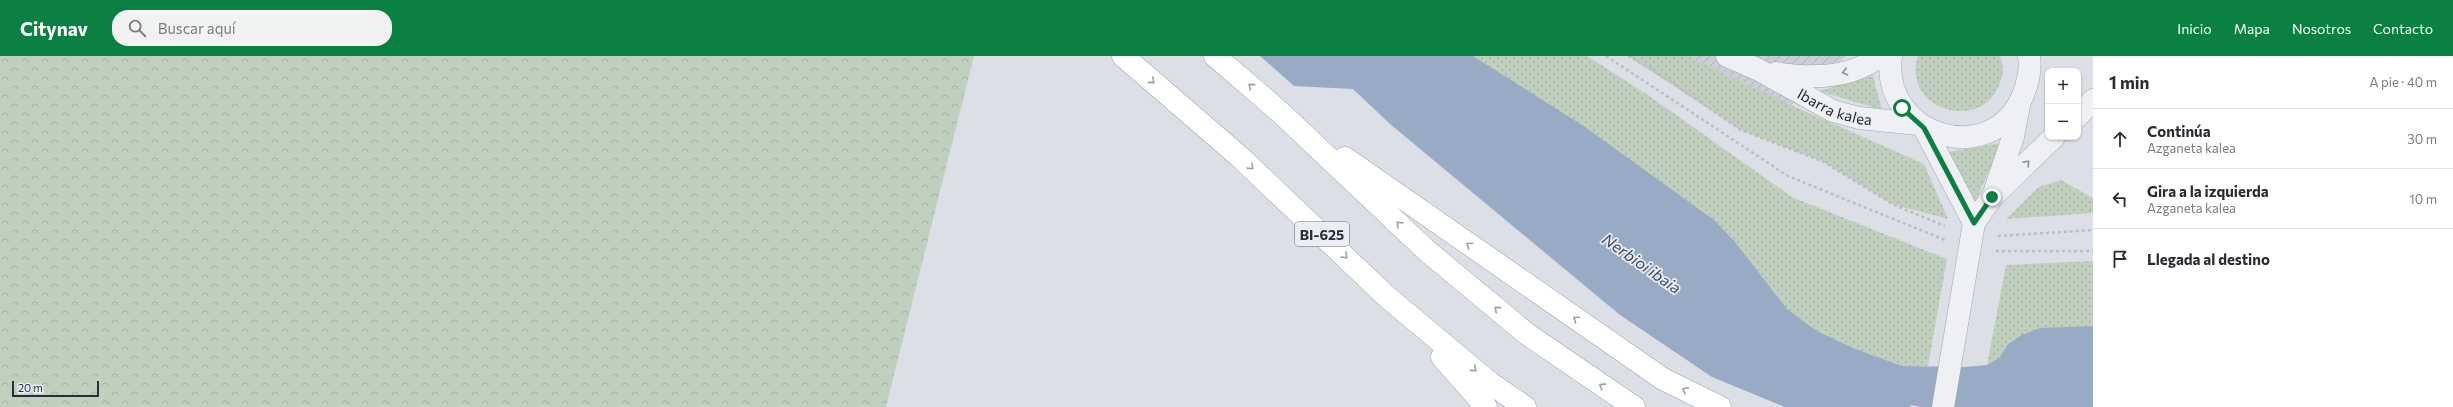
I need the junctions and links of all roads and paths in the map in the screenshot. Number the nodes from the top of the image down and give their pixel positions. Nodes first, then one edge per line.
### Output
1 (1123, 56) edge
2 (1215, 56) edge
3 (1606, 56) edge
4 (1628, 56) edge
5 (1727, 56) edge
6 (1880, 56) edge
7 (1891, 56) edge
8 (2029, 56) edge
9 (1759, 70) junction
10 (2093, 100) edge
11 (2020, 104) junction
12 (1280, 112) junction
13 (2081, 113) edge
14 (1921, 126) junction
15 (2051, 140) edge
16 (1992, 197) junction
17 (2093, 230) edge
18 (1972, 237) junction
19 (2093, 250) edge
20 (1386, 296) junction
21 (1486, 407) edge
22 (1525, 407) edge
23 (1634, 407) edge
24 (1720, 407) edge
25 (1943, 407) edge

1 -> 20 main road, BI-625
12 -> 2 main road
3 - 18 path
4 - 18 path
5 - 9 street, Ibarra kalea
6 -> 9 street, Ibarra kalea
7 - 14 street
8 - 11 street
9 - 14 street, Ibarra kalea
10 - 13 street
11 - 14 street
11 - 16 street
23 -> 12 main road
24 -> 12 main road
14 - 18 street
16 -> 15 street
16 - 18 street
17 - 18 path
18 - 19 path
18 - 25 street
20 - 21 main road
20 -> 22 main road, BI-625

